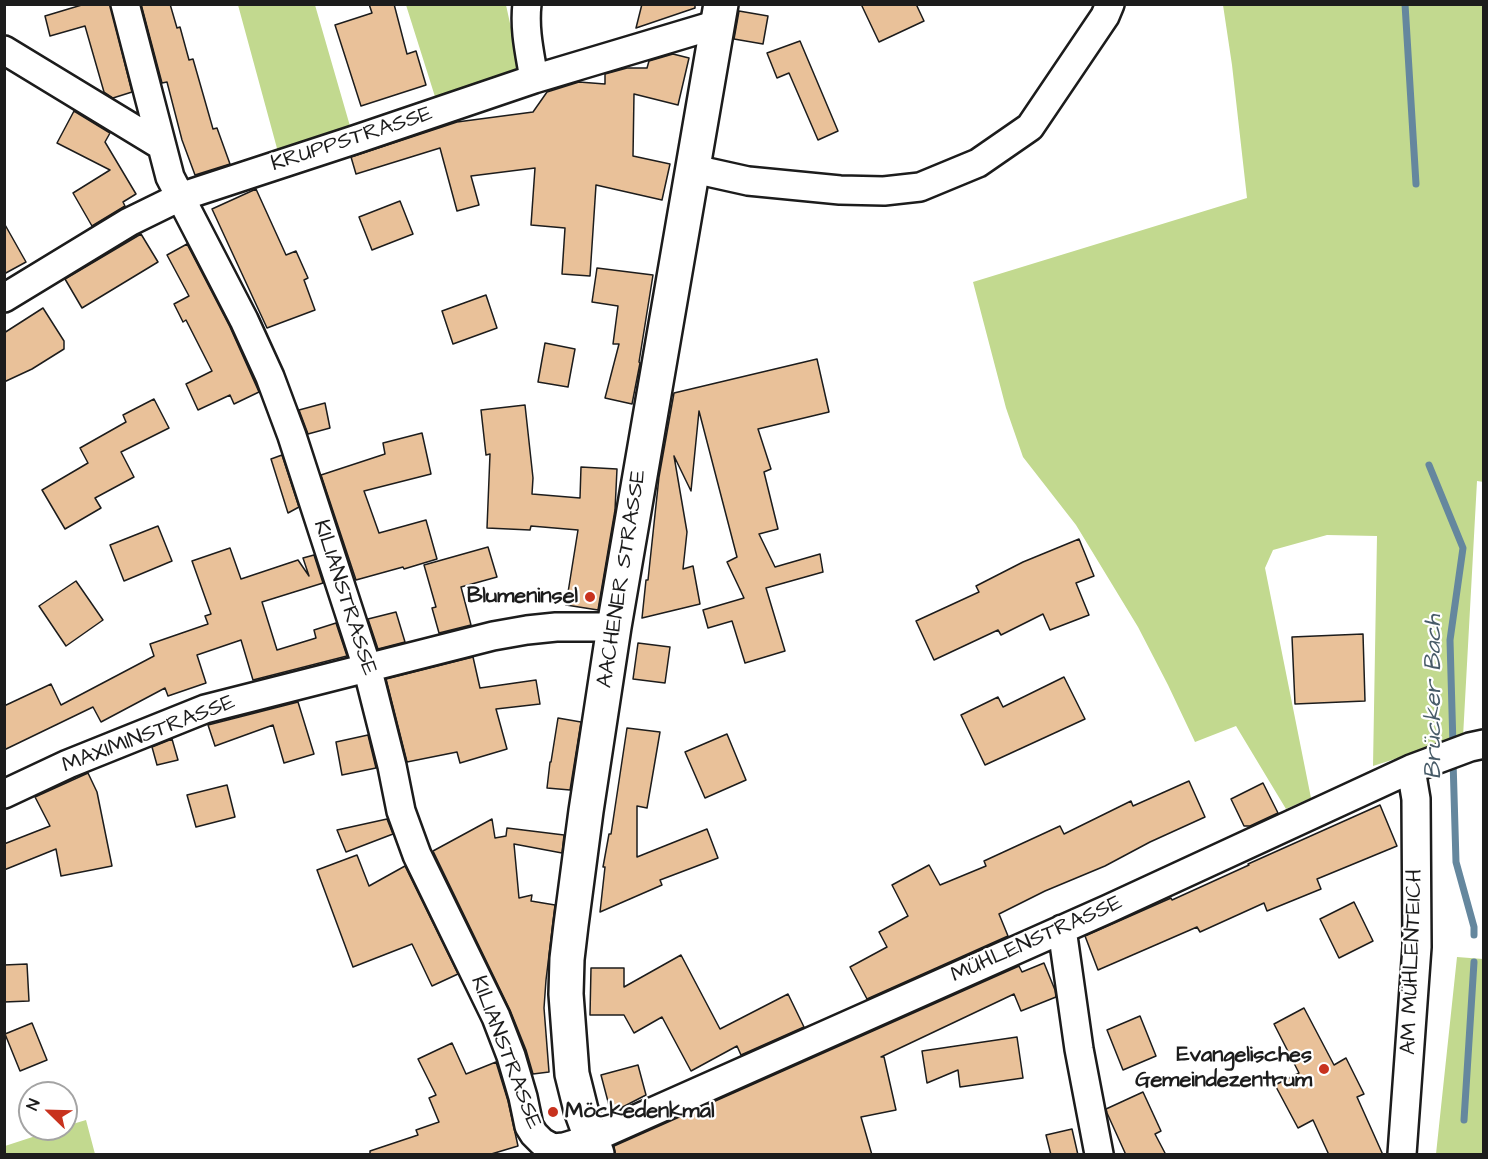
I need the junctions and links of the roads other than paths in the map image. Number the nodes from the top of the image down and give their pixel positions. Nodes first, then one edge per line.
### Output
1 (125, 4) edge
2 (527, 4) edge
3 (1110, 4) edge
4 (719, 14) edge
5 (4, 50) edge
6 (534, 79) junction
7 (162, 146) junction
8 (694, 169) junction
9 (180, 197) junction
10 (4, 298) edge
11 (614, 627) junction
12 (367, 667) junction
13 (1475, 746) edge
14 (1422, 765) junction
15 (4, 794) edge
16 (1062, 929) junction
17 (594, 1147) edge
18 (553, 1151) edge
19 (1099, 1155) edge
20 (1402, 1155) edge

1 - 7 street, KILIANSTRASSE
2 - 6 street
3 - 8 street
4 - 6 street, KRUPPSTRASSE
4 - 8 main road, AACHENER STRASSE
5 - 7 street
6 - 9 street, KRUPPSTRASSE
7 - 9 street, KILIANSTRASSE
8 - 11 main road, AACHENER STRASSE
9 - 10 street, KRUPPSTRASSE
9 - 12 street, KILIANSTRASSE
11 - 12 street, MAXIMINSTRASSE
11 - 17 main road, AACHENER STRASSE
12 - 15 street, MAXIMINSTRASSE
12 - 18 street, KILIANSTRASSE
13 - 14 street, MÜHLENSTRASSE
14 - 16 street, MÜHLENSTRASSE
14 - 20 street, AM MÜHLENTEICH
16 - 17 street, MÜHLENSTRASSE
16 - 19 street
17 - 18 street, KILIANSTRASSE

